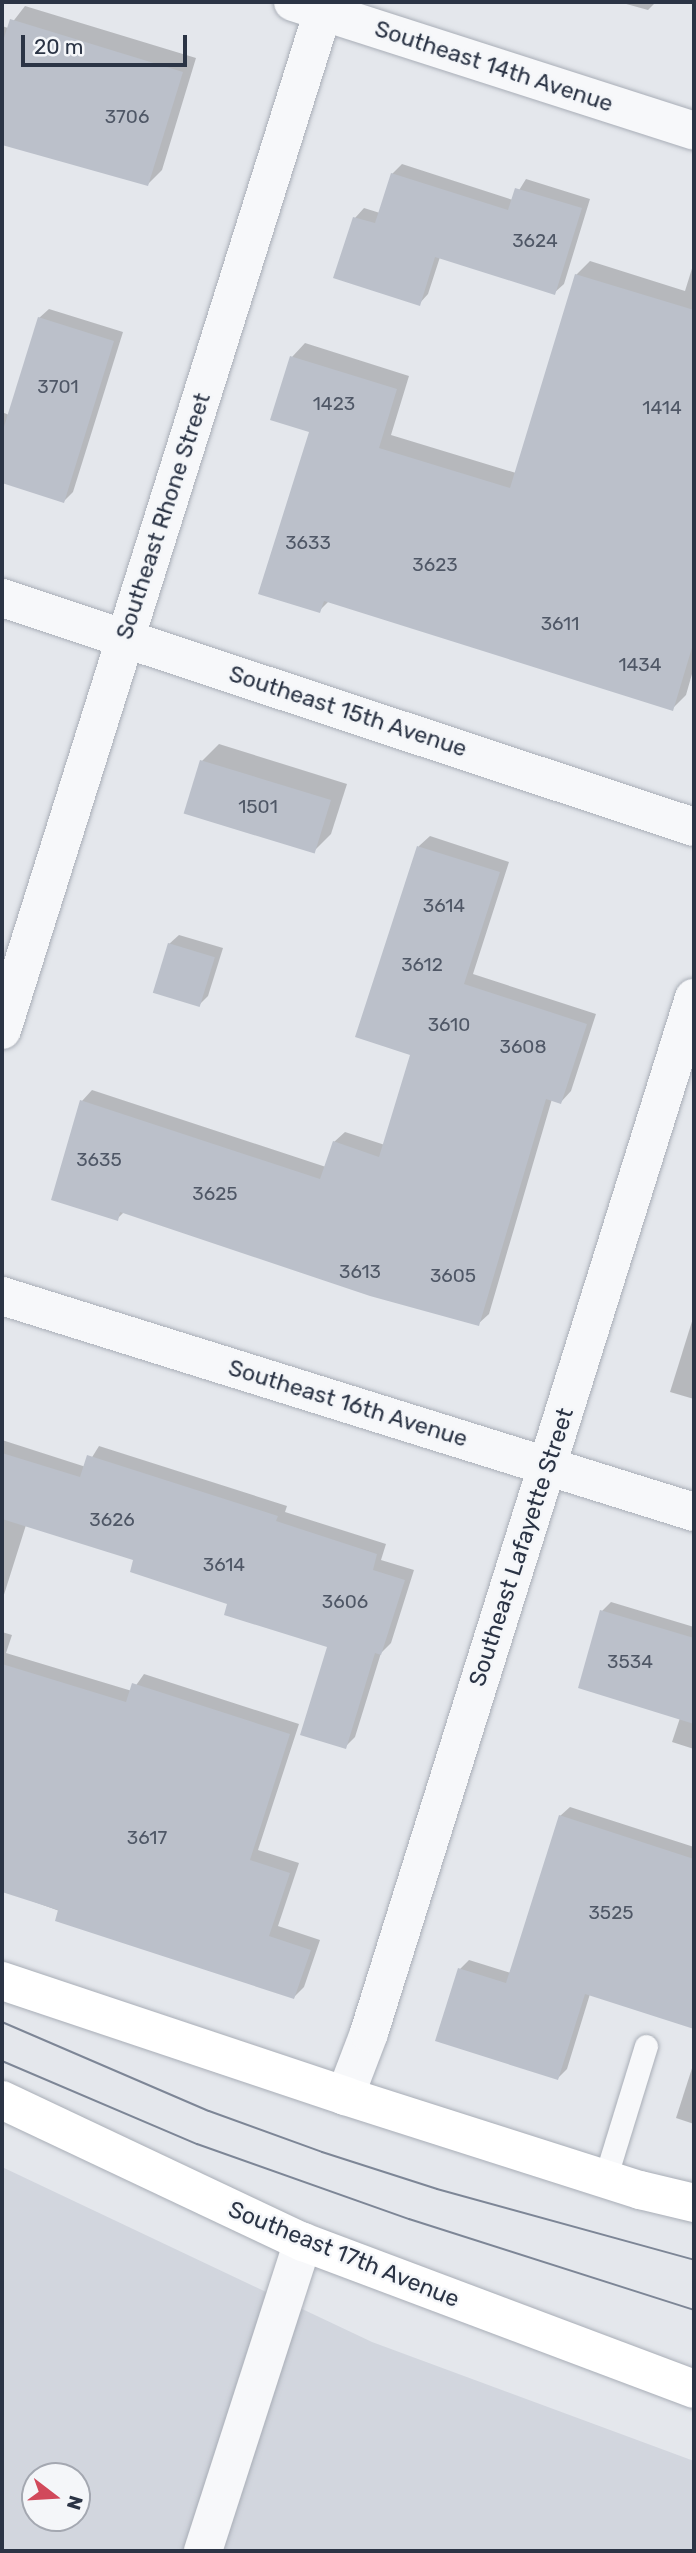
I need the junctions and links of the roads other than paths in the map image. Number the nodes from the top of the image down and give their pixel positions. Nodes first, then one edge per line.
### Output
1 (314, 5) edge
2 (694, 131) edge
3 (2, 598) edge
4 (124, 637) junction
5 (694, 827) edge
6 (694, 998) edge
7 (2, 1030) edge
8 (2, 1296) edge
9 (547, 1464) junction
10 (694, 1511) edge
11 (2, 1982) edge
12 (646, 2046) dead end
13 (345, 2096) junction
14 (2, 2100) edge
15 (605, 2179) junction
16 (694, 2203) edge
17 (303, 2242) junction
18 (694, 2389) edge
19 (203, 2551) edge

1 - 2 street, Southeast 14th Avenue
1 - 4 street, Southeast Rhone Street
3 - 4 street, Southeast 15th Avenue
4 - 5 street, Southeast 15th Avenue
4 - 7 street, Southeast Rhone Street
6 - 9 street, Southeast Lafayette Street
8 - 9 street, Southeast 16th Avenue
9 - 10 street, Southeast 16th Avenue
9 - 13 street, Southeast Lafayette Street
11 - 13 street
12 - 15 lane
13 - 15 street
14 - 17 street, Southeast 17th Avenue
15 - 16 street
17 - 18 street, Southeast 17th Avenue
17 - 19 street

